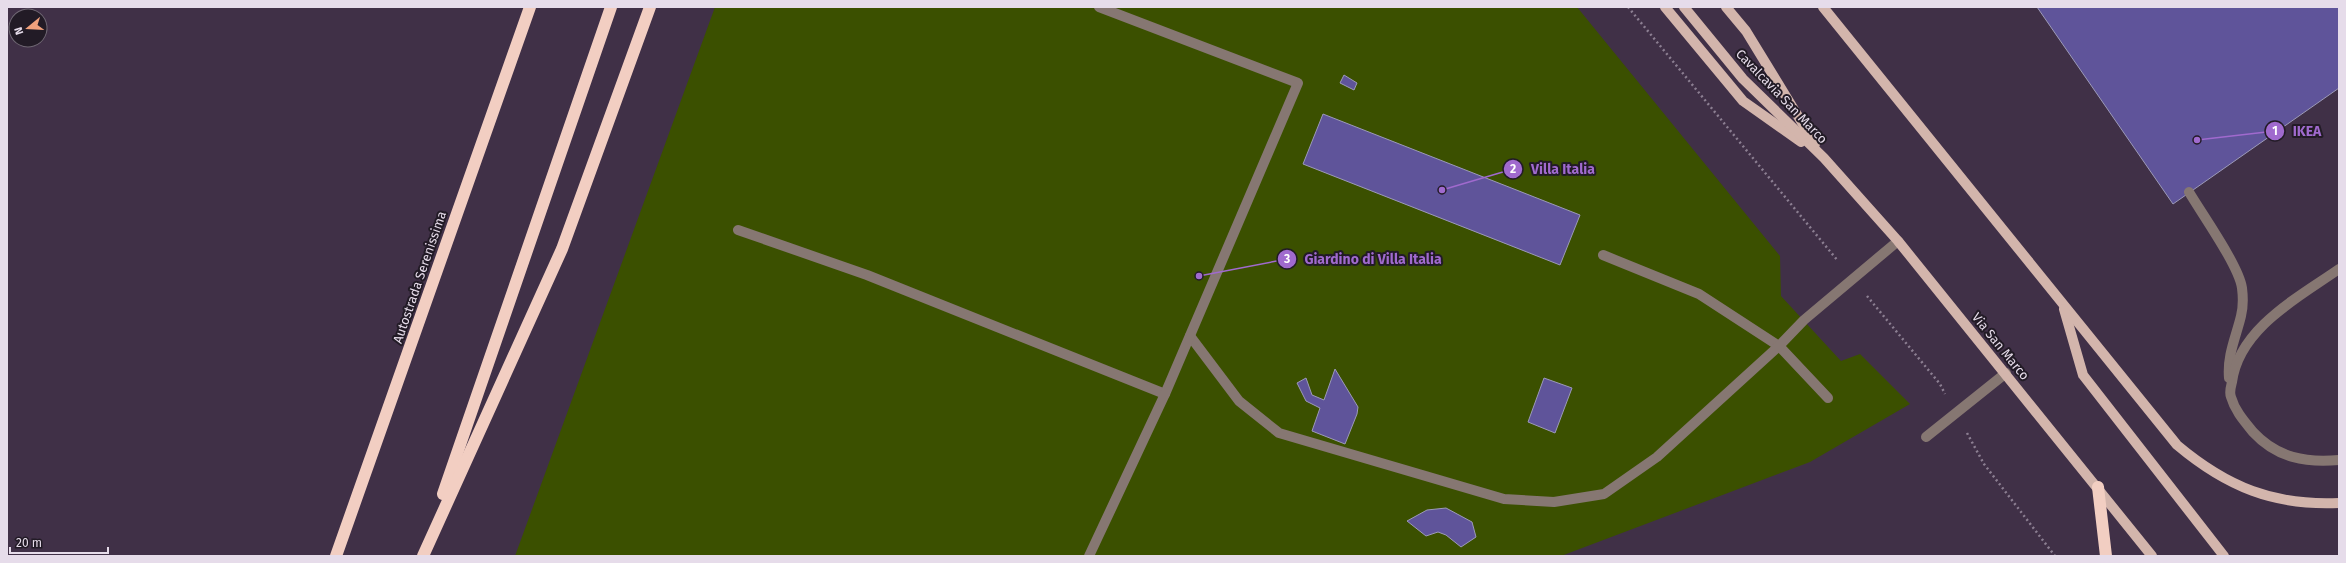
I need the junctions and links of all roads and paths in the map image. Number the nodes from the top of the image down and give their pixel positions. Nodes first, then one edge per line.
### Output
1 (530, 7) edge
2 (612, 7) edge
3 (650, 7) edge
4 (1099, 7) edge
5 (1628, 7) edge
6 (1665, 7) edge
7 (1684, 7) edge
8 (1726, 7) edge
9 (1824, 8) edge
10 (1824, 158) junction
11 (2189, 192) dead end
12 (738, 230) dead end
13 (1898, 241) junction
14 (1603, 255) dead end
15 (2339, 269) edge
16 (1852, 278) junction
17 (2063, 305) junction
18 (1190, 336) junction
19 (1779, 346) junction
20 (2006, 373) junction
21 (1165, 394) junction
22 (2230, 395) junction
23 (1828, 398) dead end
24 (1956, 413) junction
25 (1926, 437) dead end
26 (2339, 460) edge
27 (2098, 487) junction
28 (2339, 503) edge
29 (336, 556) edge
30 (422, 556) edge
31 (1089, 556) edge
32 (2054, 556) edge
33 (2106, 556) edge
34 (2152, 556) edge
35 (2224, 556) edge

1 - 29 highway, Autostrada Serenissima
2 - 30 highway
3 - 30 highway
4 - 18 lane
5 - 16 path
6 - 10 main road
7 - 10 main road, Cavalcavia San Marco
8 - 10 main road, Cavalcavia San Marco
9 - 17 main road
10 - 13 main road, Via San Marco
11 - 22 lane
12 - 21 lane
13 - 16 lane
13 - 20 main road, Via San Marco
14 - 19 lane
15 - 22 lane
16 - 19 lane
16 - 24 path
17 - 28 main road
17 - 35 main road
18 - 19 lane
18 - 21 lane
19 - 23 lane
20 - 24 lane
20 - 27 main road, Via San Marco
21 - 31 lane
22 - 26 lane
24 - 25 lane
24 - 32 path
27 - 33 highway
27 - 34 main road, Via San Marco

